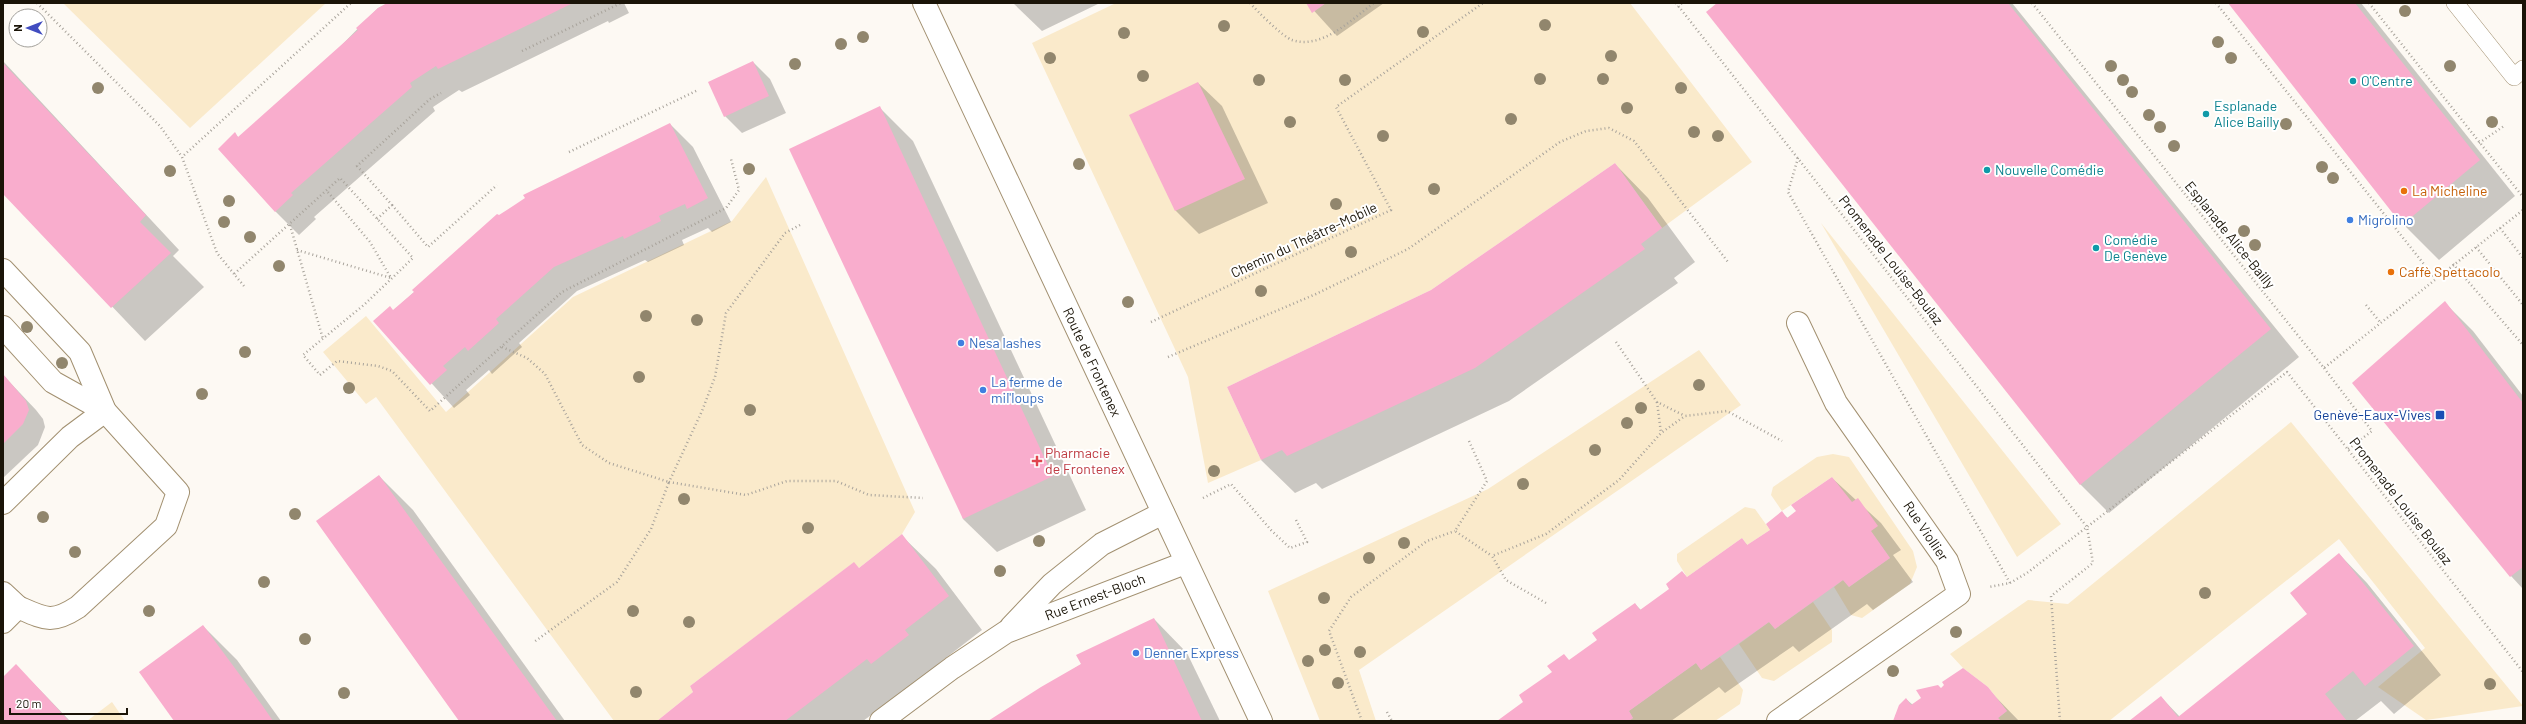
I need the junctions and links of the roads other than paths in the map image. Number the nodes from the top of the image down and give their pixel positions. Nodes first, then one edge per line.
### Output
1 (924, 3) edge
2 (2455, 3) edge
3 (2523, 69) edge
4 (3, 270) edge
5 (1798, 323) dead end
6 (3, 327) edge
7 (105, 411) junction
8 (3, 503) edge
9 (1163, 513) junction
10 (1185, 563) junction
11 (8, 607) edge
12 (1006, 632) junction
13 (881, 721) edge
14 (1261, 721) edge
15 (1778, 721) edge

1 - 9 street, Route de Frontenex
2 - 3 lane
4 - 7 street
5 - 15 street, Rue Viollier
6 - 7 street
7 - 8 street
7 - 11 street
9 - 10 street, Route de Frontenex
9 - 12 street, Rue Ernest-Bloch
10 - 12 street, Rue Ernest-Bloch
10 - 14 street, Route de Frontenex
12 - 13 street, Rue Ernest-Bloch

